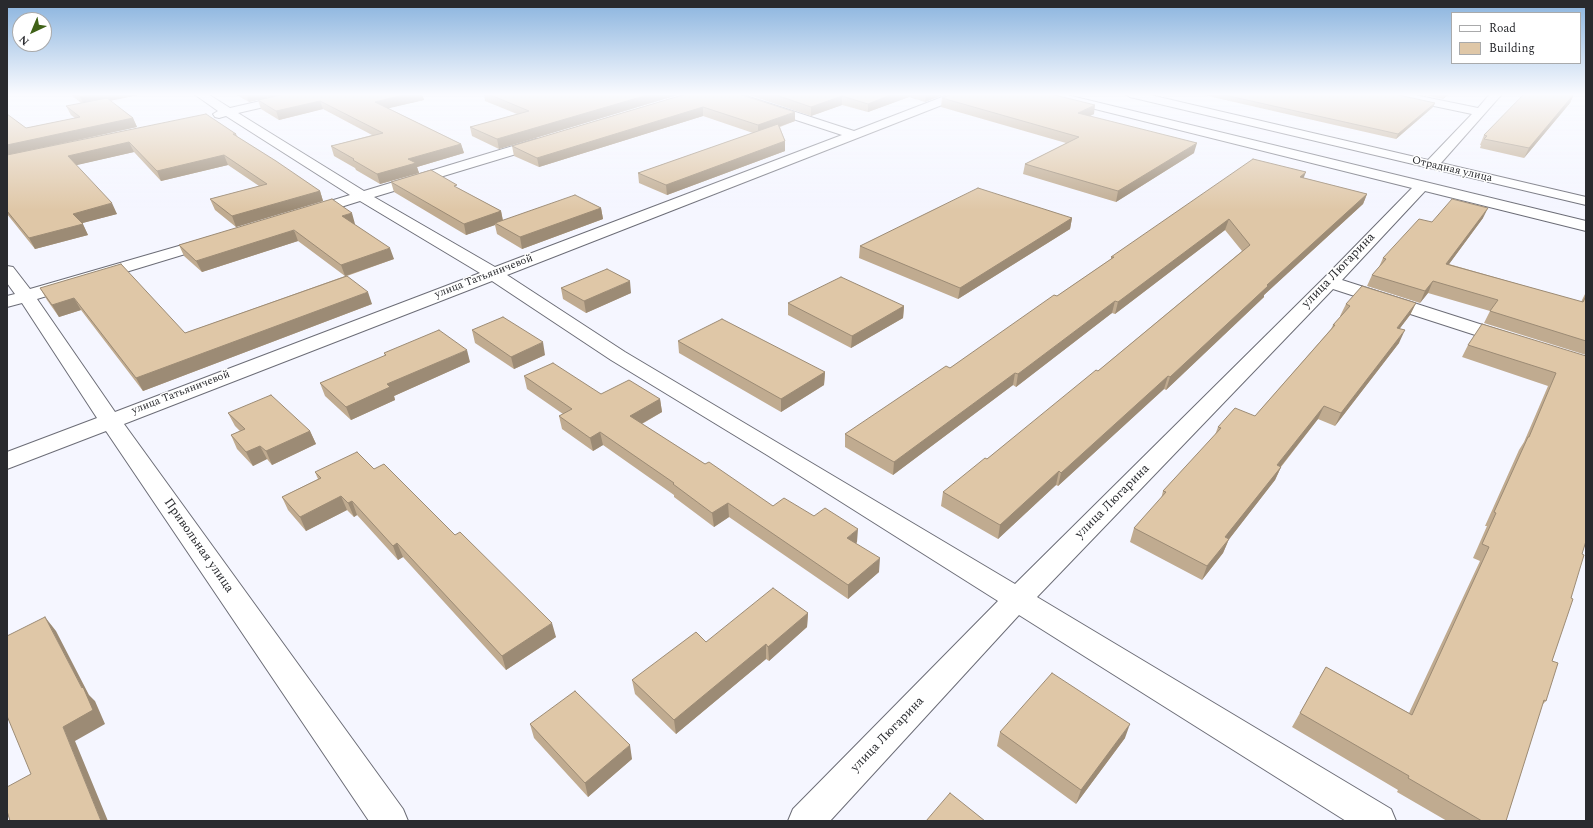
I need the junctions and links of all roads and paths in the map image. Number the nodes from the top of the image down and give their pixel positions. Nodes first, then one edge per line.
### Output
1 (260, 133) edge
2 (848, 133) edge
3 (861, 133) edge
4 (1228, 133) edge
5 (1280, 133) edge
6 (1462, 133) edge
7 (855, 135) junction
8 (558, 137) edge
9 (1426, 175) junction
10 (362, 196) junction
11 (1586, 201) edge
12 (294, 216) edge
13 (1586, 226) edge
14 (225, 237) edge
15 (7, 271) edge
16 (492, 274) junction
17 (1330, 282) junction
18 (17, 299) edge
19 (1526, 345) edge
20 (110, 421) junction
21 (7, 461) edge
22 (1017, 599) junction
23 (390, 821) edge
24 (806, 821) edge
25 (1378, 821) edge

1 - 10 street
2 - 7 street
3 - 7 street, улица Татьяничевой
4 - 9 street
5 - 9 street, Отрадная улица
6 - 9 street, улица Люгарина
7 - 16 street, улица Татьяничевой
8 - 10 street
9 - 11 street, Отрадная улица
9 - 13 street
9 - 17 street, улица Люгарина
10 - 12 street
10 - 16 street
14 - 18 street
15 - 18 street, Привольная улица
16 - 20 street, улица Татьяничевой
16 - 22 street
17 - 19 street
17 - 22 street, улица Люгарина
18 - 20 street, Привольная улица
20 - 21 street, улица Татьяничевой
20 - 23 street, Привольная улица
22 - 24 street, улица Люгарина
22 - 25 street

